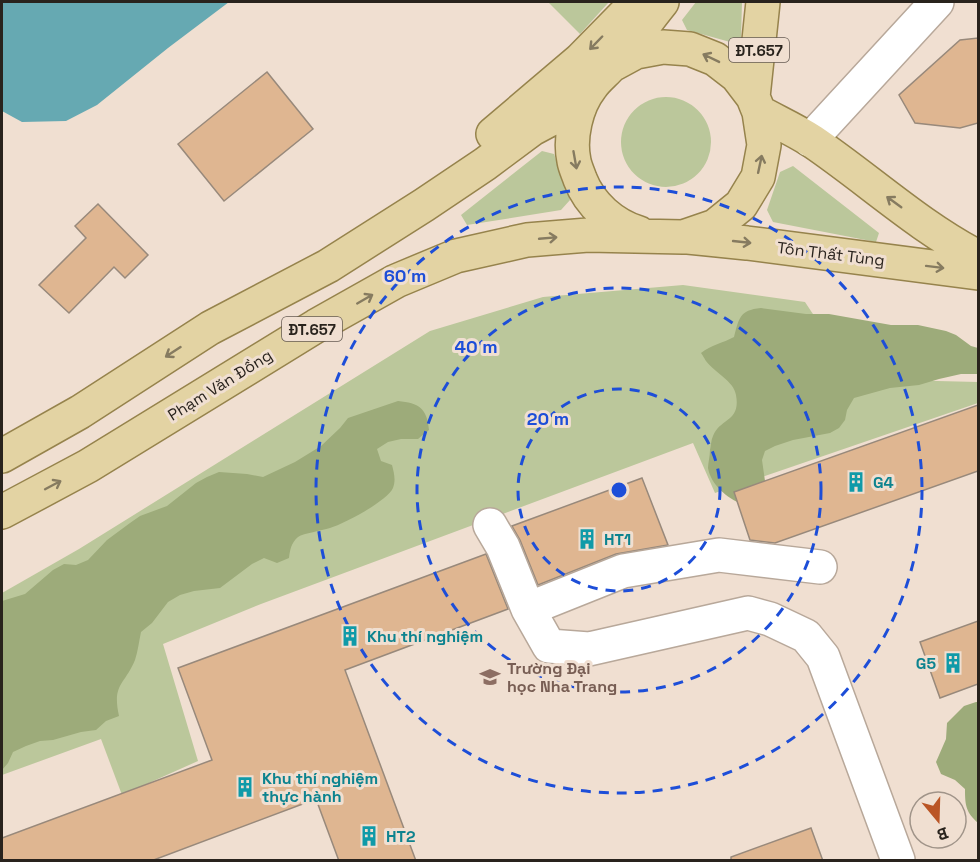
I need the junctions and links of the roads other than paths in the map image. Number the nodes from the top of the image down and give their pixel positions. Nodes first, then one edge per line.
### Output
1 (637, 2) edge
2 (662, 2) edge
3 (764, 2) edge
4 (937, 2) edge
5 (612, 65) junction
6 (581, 103) junction
7 (756, 105) junction
8 (810, 140) junction
9 (668, 237) junction
10 (978, 256) edge
11 (978, 273) edge
12 (210, 328) junction
13 (2, 456) edge
14 (2, 513) edge
15 (490, 525) dead end
16 (820, 567) dead end
17 (528, 609) junction
18 (898, 861) edge

1 -> 12 main road
2 - 5 main road, Phạm Văn Đồng / ĐT.657
3 - 7 main road, Phạm Văn Đồng / ĐT.657
4 - 8 street
5 - 6 main road, Phạm Văn Đồng / ĐT.657
7 -> 5 main road, Phạm Văn Đồng / ĐT.657
6 -> 9 main road, Phạm Văn Đồng / ĐT.657
6 - 12 main road, Phạm Văn Đồng / ĐT.657
7 - 8 main road
9 -> 7 main road, Phạm Văn Đồng / ĐT.657
10 -> 8 main road
9 -> 11 main road, Tôn Thất Tùng
14 -> 9 main road, Phạm Văn Đồng / ĐT.657
12 -> 13 main road, Phạm Văn Đồng / ĐT.657
15 - 17 street
16 - 17 street
17 - 18 street

